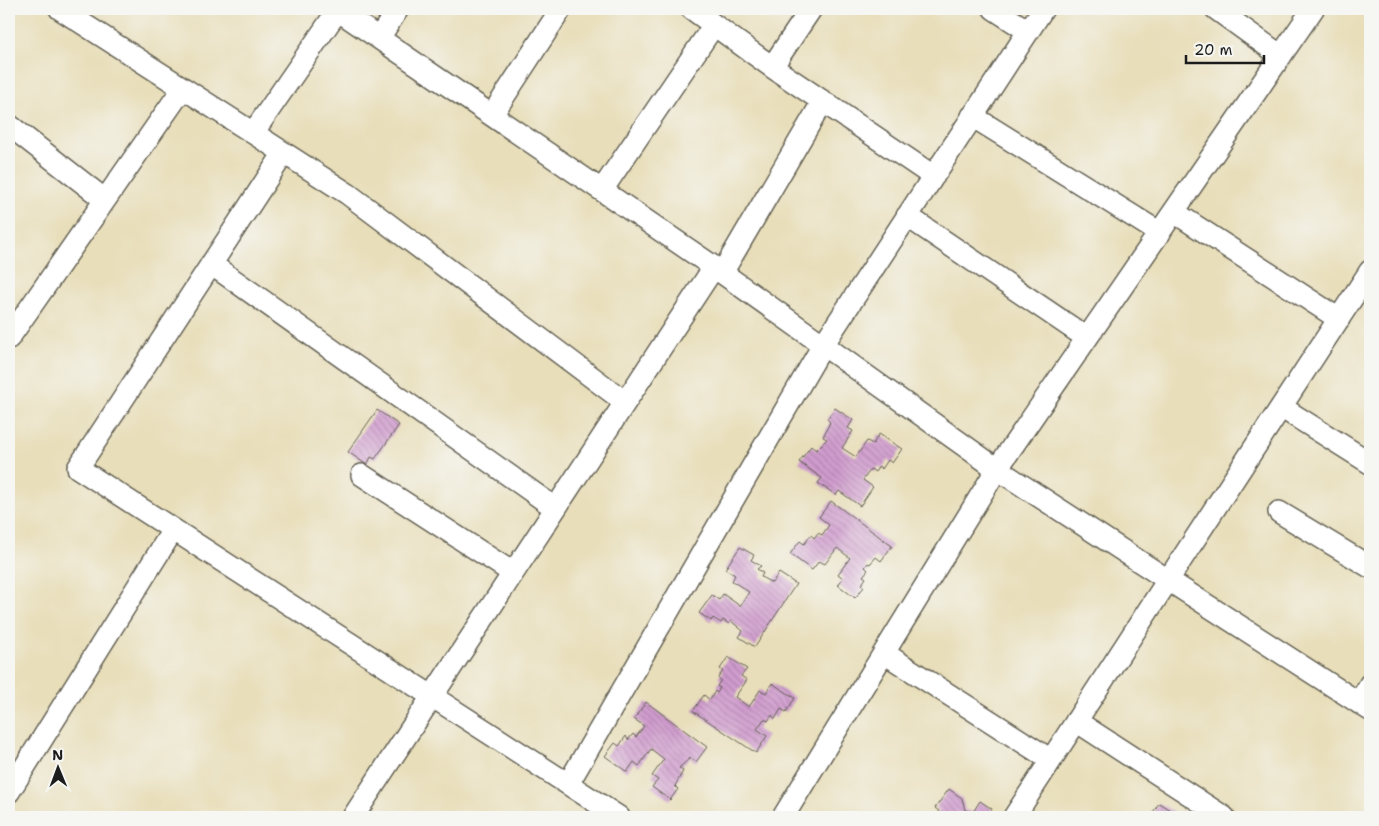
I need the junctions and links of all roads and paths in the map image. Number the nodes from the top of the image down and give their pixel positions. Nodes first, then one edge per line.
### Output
1 (60, 9) edge
2 (337, 9) edge
3 (398, 9) edge
4 (561, 9) edge
5 (692, 9) edge
6 (811, 9) edge
7 (994, 9) edge
8 (1043, 9) edge
9 (1216, 9) edge
10 (1314, 9) edge
11 (714, 25) junction
12 (1028, 31) junction
13 (379, 38) junction
14 (1281, 56) junction
15 (772, 67) junction
16 (183, 88) junction
17 (823, 101) junction
18 (492, 115) junction
19 (972, 116) junction
20 (9, 125) edge
21 (253, 133) junction
22 (284, 152) junction
23 (933, 176) junction
24 (602, 190) junction
25 (105, 200) junction
26 (1174, 212) junction
27 (907, 216) junction
28 (1160, 232) junction
29 (211, 264) junction
30 (718, 270) junction
31 (1370, 271) edge
32 (1339, 319) junction
33 (9, 338) edge
34 (1087, 338) junction
35 (823, 345) junction
36 (625, 402) junction
37 (1281, 407) junction
38 (1370, 463) edge
39 (997, 469) junction
40 (362, 474) dead end
41 (555, 508) junction
42 (1279, 512) dead end
43 (173, 530) junction
44 (1370, 567) edge
45 (513, 573) junction
46 (1168, 580) junction
47 (884, 652) junction
48 (1370, 684) edge
49 (432, 697) junction
50 (1364, 707) edge
51 (1076, 721) junction
52 (1051, 760) junction
53 (568, 784) junction
54 (9, 792) edge
55 (359, 815) edge
56 (619, 817) edge
57 (783, 817) edge
58 (1014, 817) edge
59 (1224, 817) edge

1 - 16 street
2 - 13 street
2 - 21 street
3 - 13 street
4 - 18 street
5 - 11 street
6 - 15 street
7 - 12 street
8 - 12 street
9 - 14 street
10 - 14 street
11 - 15 street
11 - 24 street
12 - 19 street
13 - 18 street
14 - 26 street
15 - 17 street
16 - 21 street
16 - 25 street
17 - 23 street
17 - 30 street
18 - 24 street
19 - 23 street
19 - 28 street
20 - 25 street
21 - 22 street
22 - 29 street
22 - 36 street
23 - 27 street
24 - 30 street
25 - 33 street
26 - 28 street
26 - 32 street
27 - 34 street
27 - 35 street
28 - 34 street
29 - 41 street
29 - 43 street
30 - 35 street
30 - 36 street
31 - 32 street
32 - 37 street
34 - 39 street
35 - 39 street
35 - 53 street
36 - 41 street
37 - 38 street
37 - 46 street
39 - 46 street
39 - 47 street
40 - 45 street
41 - 45 street
42 - 44 street
43 - 49 street
43 - 54 street
45 - 49 street
46 - 50 street
46 - 51 street
47 - 52 street
47 - 57 street
48 - 50 street
49 - 53 street
49 - 55 street
51 - 52 street
51 - 59 street
52 - 58 street
53 - 56 street

